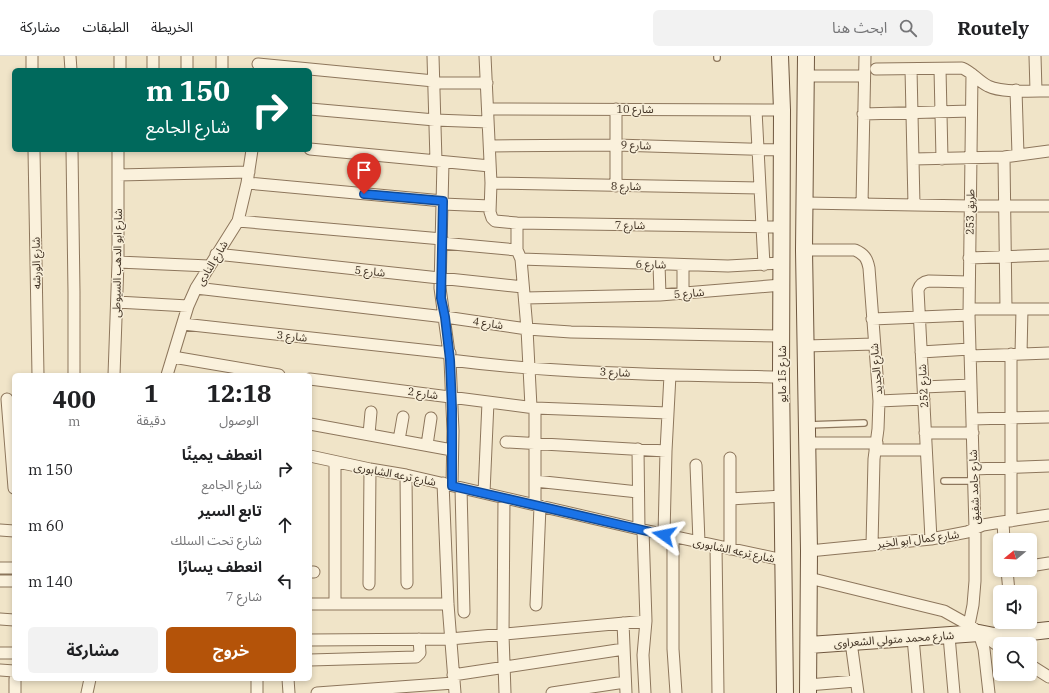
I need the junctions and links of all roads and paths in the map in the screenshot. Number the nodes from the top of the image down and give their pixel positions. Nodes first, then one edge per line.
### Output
1 (32, 56) edge
2 (70, 56) edge
3 (120, 56) edge
4 (153, 56) edge
5 (186, 56) edge
6 (222, 56) edge
7 (433, 56) edge
8 (485, 56) edge
9 (780, 56) edge
10 (806, 56) edge
11 (864, 56) edge
12 (1035, 56) edge
13 (259, 63) edge
14 (32, 68) edge
15 (71, 68) edge
16 (120, 68) edge
17 (154, 68) edge
18 (187, 68) edge
19 (222, 68) edge
20 (305, 68) edge
21 (312, 69) edge
22 (876, 69) dead end
23 (912, 69) junction
24 (940, 69) junction
25 (972, 74) junction
26 (806, 76) junction
27 (864, 76) junction
28 (434, 82) junction
29 (487, 83) junction
30 (1016, 90) junction
31 (1036, 91) junction
32 (1049, 91) edge
33 (312, 108) edge
34 (488, 109) junction
35 (616, 109) junction
36 (756, 110) junction
37 (782, 110) junction
38 (971, 111) junction
39 (941, 112) junction
40 (912, 113) junction
41 (864, 114) junction
42 (435, 120) junction
43 (488, 122) junction
44 (616, 145) junction
45 (490, 146) junction
46 (312, 149) edge
47 (759, 149) junction
48 (782, 150) junction
49 (1049, 151) edge
50 (34, 152) edge
51 (72, 152) edge
52 (118, 152) edge
53 (252, 152) edge
54 (1018, 155) junction
55 (1004, 157) junction
56 (971, 158) junction
57 (913, 159) junction
58 (942, 159) junction
59 (440, 161) junction
60 (490, 166) junction
61 (118, 175) junction
62 (248, 177) junction
63 (491, 183) junction
64 (616, 186) junction
65 (760, 188) junction
66 (443, 203) junction
67 (805, 203) junction
68 (862, 204) junction
69 (914, 205) junction
70 (490, 206) junction
71 (970, 206) junction
72 (1005, 206) junction
73 (1049, 206) edge
74 (238, 221) junction
75 (517, 223) junction
76 (782, 227) junction
77 (762, 228) junction
78 (442, 241) junction
79 (804, 250) junction
80 (216, 254) junction
81 (519, 255) junction
82 (1049, 255) edge
83 (1006, 256) junction
84 (969, 258) junction
85 (118, 262) junction
86 (782, 263) junction
87 (659, 264) junction
88 (764, 264) junction
89 (683, 265) junction
90 (209, 266) junction
91 (440, 278) junction
92 (969, 282) junction
93 (782, 285) junction
94 (196, 288) junction
95 (524, 293) junction
96 (683, 294) junction
97 (660, 295) junction
98 (116, 302) junction
99 (188, 306) junction
100 (1006, 309) junction
101 (1022, 309) junction
102 (1049, 309) edge
103 (969, 312) junction
104 (445, 317) junction
105 (919, 317) junction
106 (872, 319) junction
107 (183, 324) junction
108 (528, 329) junction
109 (782, 336) junction
110 (874, 344) junction
111 (806, 346) junction
112 (921, 352) junction
113 (970, 353) junction
114 (1049, 353) edge
115 (1016, 354) junction
116 (450, 356) junction
117 (173, 357) junction
118 (529, 368) junction
119 (38, 373) edge
120 (74, 373) edge
121 (114, 373) edge
122 (168, 373) edge
123 (267, 373) edge
124 (670, 375) junction
125 (781, 377) junction
126 (312, 379) edge
127 (971, 384) junction
128 (923, 387) junction
129 (452, 397) junction
130 (7, 399) edge
131 (924, 399) junction
132 (879, 401) junction
133 (488, 402) junction
134 (533, 408) junction
135 (371, 412) dead end
136 (668, 413) junction
137 (402, 416) dead end
138 (1049, 417) edge
139 (431, 418) dead end
140 (1011, 418) junction
141 (972, 419) junction
142 (864, 423) dead end
143 (312, 424) edge
144 (807, 425) junction
145 (925, 433) junction
146 (972, 433) junction
147 (369, 434) junction
148 (399, 440) junction
149 (506, 442) dead end
150 (807, 443) junction
151 (535, 444) junction
152 (427, 445) junction
153 (876, 447) junction
154 (638, 449) junction
155 (452, 450) junction
156 (926, 450) junction
157 (666, 451) junction
158 (12, 452) edge
159 (312, 456) edge
160 (730, 458) dead end
161 (335, 462) junction
162 (696, 465) dead end
163 (1049, 466) edge
164 (1011, 468) junction
165 (370, 469) junction
166 (974, 469) junction
167 (406, 475) junction
168 (535, 480) junction
169 (944, 481) dead end
170 (974, 481) junction
171 (452, 486) junction
172 (638, 492) junction
173 (484, 493) junction
174 (782, 496) junction
175 (504, 498) junction
176 (730, 499) junction
177 (537, 506) junction
178 (1049, 514) edge
179 (1007, 521) junction
180 (975, 529) junction
181 (0, 530) edge
182 (641, 530) junction
183 (12, 531) edge
184 (1005, 533) edge
185 (669, 536) junction
186 (931, 539) junction
187 (700, 542) junction
188 (872, 545) junction
189 (716, 546) junction
190 (730, 549) junction
191 (809, 551) junction
192 (784, 560) junction
193 (1049, 563) edge
194 (1037, 565) edge
195 (0, 568) edge
196 (12, 568) edge
197 (809, 578) junction
198 (0, 581) edge
199 (12, 581) edge
200 (407, 583) dead end
201 (369, 584) dead end
202 (312, 604) edge
203 (335, 604) junction
204 (448, 604) junction
205 (536, 605) dead end
206 (464, 612) dead end
207 (0, 620) edge
208 (12, 620) edge
209 (646, 621) junction
210 (1049, 621) edge
211 (1037, 622) edge
212 (623, 623) junction
213 (974, 629) junction
214 (993, 629) edge
215 (1049, 630) edge
216 (503, 635) junction
217 (949, 636) junction
218 (913, 638) junction
219 (419, 639) junction
220 (450, 639) junction
221 (312, 640) edge
222 (993, 641) edge
223 (851, 642) junction
224 (809, 645) junction
225 (624, 649) junction
226 (0, 653) edge
227 (12, 653) edge
228 (312, 660) edge
229 (504, 668) junction
230 (1037, 669) edge
231 (0, 670) edge
232 (12, 670) edge
233 (1049, 677) edge
234 (16, 681) edge
235 (90, 681) edge
236 (257, 681) edge
237 (288, 681) edge
238 (856, 681) junction
239 (454, 684) edge
240 (625, 687) edge
241 (423, 689) edge
242 (808, 689) edge
243 (393, 690) edge
244 (597, 690) edge
245 (352, 692) edge
246 (568, 692) edge
247 (15, 693) edge
248 (87, 693) edge
249 (257, 693) edge
250 (290, 693) edge
251 (317, 693) edge
252 (505, 693) edge
253 (552, 693) edge
254 (645, 693) edge
255 (676, 693) edge
256 (718, 693) edge
257 (785, 693) edge
258 (858, 693) edge
259 (918, 693) edge
260 (954, 693) edge
261 (989, 693) edge

1 - 14 street
2 - 15 street
3 - 16 street
4 - 17 street
5 - 18 street
6 - 19 street
7 - 28 street
8 - 29 street
9 - 37 main road, شارع 15 مايو
10 - 26 main road
11 - 27 street
12 - 31 street
13 - 20 street
21 - 28 street
22 - 23 street
23 - 24 street
23 - 40 street
24 - 25 street
24 - 39 street
25 - 30 street
25 - 38 street, طريق 253
26 - 27 street
26 - 67 main road
27 - 41 street
28 - 29 street
28 - 42 street
29 - 34 street
30 - 31 street
30 - 54 street
31 - 32 street
33 - 42 street
34 - 35 street, شارع 10
34 - 43 street
35 - 36 street, شارع 10
35 - 44 street
36 - 37 street, شارع 10
36 - 47 street
37 - 48 main road, شارع 15 مايو
38 - 39 street
38 - 56 street, طريق 253
39 - 40 street
39 - 58 street
40 - 41 street
40 - 57 street
41 - 68 street
42 - 43 street
42 - 59 street
43 - 45 street
44 - 45 street, شارع 9
44 - 47 street, شارع 9
44 - 64 street
45 - 60 street
46 - 59 street
47 - 48 street, شارع 9
47 - 65 street
48 - 76 main road, شارع 15 مايو
49 - 54 street
50 - 119 street, شارع الورشه
51 - 120 street
52 - 61 street, شارع ابو الدهب السيوطى
53 - 62 street, شارع النادى
54 - 55 street
55 - 56 street
55 - 72 street
56 - 58 street
56 - 71 street, طريق 253
57 - 58 street
57 - 69 street
59 - 60 street
59 - 66 street
60 - 63 street
61 - 62 street
61 - 85 street, شارع ابو الدهب السيوطى
62 - 66 street
62 - 74 street, شارع النادى
63 - 64 street, شارع 8
63 - 70 street
64 - 65 street, شارع 8
65 - 77 street
66 - 70 street
66 - 78 street
67 - 68 street
67 - 79 main road
68 - 69 street
69 - 71 street
70 - 75 street, شارع 7
71 - 72 street
71 - 84 street, طريق 253
72 - 73 street
72 - 83 street
74 - 78 street, شارع 6
74 - 80 street, شارع النادى
75 - 77 street, شارع 7
75 - 81 street
76 - 77 street, شارع 7
76 - 86 main road, شارع 15 مايو
77 - 88 street
78 - 81 street, شارع 6
78 - 91 street
79 - 106 street, شارع الجديد
79 - 111 main road
80 - 90 street, شارع النادى
80 - 91 street, شارع 5
81 - 87 street, شارع 6
81 - 95 street
82 - 83 street
83 - 84 street
83 - 100 street
84 - 92 street, طريق 253
85 - 90 street
85 - 98 street, شارع ابو الدهب السيوطى
86 - 88 street, شارع 6
86 - 93 main road, شارع 15 مايو
87 - 89 street, شارع 6
87 - 97 street
88 - 89 street, شارع 6
89 - 96 street
90 - 94 street, شارع النادى
91 - 95 street, شارع 5
91 - 104 street
92 - 103 street, طريق 253
92 - 105 street, شارع 252
93 - 96 street, شارع 5
93 - 109 main road, شارع 15 مايو
94 - 99 street, شارع النادى
94 - 104 street, شارع 4
95 - 97 street, شارع 5
95 - 108 street
96 - 97 street, شارع 5
98 - 99 street
98 - 121 street, شارع ابو الدهب السيوطى
99 - 107 street, شارع النادى
100 - 101 street
100 - 103 street
101 - 102 street
101 - 115 street
103 - 105 street
103 - 113 street, طريق 253
104 - 108 street, شارع 4
104 - 116 street
105 - 106 street
105 - 112 street, شارع 252
106 - 110 street, شارع الجديد
107 - 116 street, شارع 3
107 - 117 street, شارع النادى
108 - 109 street, شارع 4
108 - 118 street
109 - 125 main road, شارع 15 مايو
110 - 111 street
110 - 132 street, شارع الجديد
111 - 144 main road
112 - 113 street
112 - 128 street, شارع 252
113 - 115 street
113 - 127 street, شارع حامد شفيق
114 - 115 street
115 - 140 street
116 - 118 street, شارع 3
116 - 129 street
117 - 122 street, شارع النادى
117 - 123 street
118 - 124 street, شارع 3
118 - 134 street
124 - 125 street, شارع 3
124 - 136 street
125 - 174 main road, شارع 15 مايو
126 - 129 street, شارع 2
127 - 128 street
127 - 141 street, شارع حامد شفيق
128 - 131 street, شارع 252
129 - 133 street, شارع 2
129 - 155 street
130 - 158 street
131 - 132 street
131 - 145 street, شارع 252
132 - 153 street, شارع الجديد
133 - 134 street, شارع 2
133 - 173 street
134 - 136 street, شارع 2
134 - 151 street
135 - 147 street
136 - 157 street
137 - 148 street
138 - 140 street
139 - 152 street
140 - 141 street
140 - 164 street
141 - 146 street, شارع حامد شفيق
142 - 144 lane
143 - 147 street
144 - 150 main road
145 - 146 street
145 - 156 street, شارع 252
146 - 166 street, شارع حامد شفيق
147 - 148 street
148 - 152 street
149 - 151 street
150 - 153 street
150 - 191 main road
151 - 154 street
151 - 168 street
152 - 155 street
153 - 156 street
153 - 188 street, شارع الجديد
154 - 157 street
154 - 172 street
155 - 171 street
156 - 186 street, شارع 252
157 - 185 street
159 - 161 street, شارع ترعه الشابورى
160 - 176 street
161 - 165 street, شارع ترعه الشابورى
161 - 203 street
162 - 187 street
163 - 164 street
164 - 166 street
164 - 179 street
165 - 167 street, شارع ترعه الشابورى
165 - 201 street
166 - 170 street, شارع حامد شفيق
167 - 171 street, شارع ترعه الشابورى
167 - 200 street
168 - 172 street
168 - 177 street
169 - 170 lane
170 - 180 street, شارع حامد شفيق
171 - 173 street, شارع ترعه الشابورى
171 - 204 street
171 - 206 street
172 - 182 street
173 - 175 street, شارع ترعه الشابورى
174 - 176 street
174 - 192 main road, شارع 15 مايو
175 - 177 street, شارع ترعه الشابورى
175 - 216 street
176 - 190 street
177 - 182 street, شارع ترعه الشابورى
177 - 205 street
178 - 179 street, شارع كمال ابو الخير
179 - 180 street, شارع كمال ابو الخير
179 - 184 street
180 - 186 street, شارع كمال ابو الخير
180 - 213 street, شارع حامد شفيق
181 - 183 street
182 - 185 street, شارع ترعه الشابورى
182 - 209 street
185 - 187 street, شارع ترعه الشابورى
185 - 255 street
186 - 188 street, شارع كمال ابو الخير
187 - 189 street, شارع ترعه الشابورى
188 - 191 street, شارع كمال ابو الخير
189 - 190 street, شارع ترعه الشابورى
189 - 256 street
190 - 192 street, شارع ترعه الشابورى
191 - 197 main road
192 - 257 main road, شارع 15 مايو
193 - 194 street
195 - 196 street
197 - 213 street
197 - 224 main road
198 - 199 street
202 - 203 street
203 - 204 street
204 - 220 street
207 - 208 street
209 - 212 street
209 - 254 street
210 - 211 main road, شارع محمد متولي الشعراوى
212 - 216 street
212 - 225 street
213 - 214 main road, شارع محمد متولي الشعراوى
213 - 215 main road, شارع محمد متولي الشعراوى
213 - 217 main road, شارع محمد متولي الشعراوى
213 - 222 street
213 - 261 street
216 - 220 street
216 - 229 street
217 - 218 main road, شارع محمد متولي الشعراوى
217 - 260 street
218 - 223 main road, شارع محمد متولي الشعراوى
218 - 259 street
219 - 220 street
219 - 221 street
219 - 228 street
220 - 239 street
223 - 224 main road, شارع محمد متولي الشعراوى
223 - 238 street
224 - 242 main road
225 - 229 street
225 - 240 street
226 - 227 street
229 - 239 street
229 - 252 street
230 - 233 street
231 - 232 street
234 - 247 street
235 - 248 street
236 - 249 street
237 - 250 street
238 - 242 street
238 - 258 street
239 - 241 street
240 - 244 street
241 - 243 street
243 - 245 street
244 - 246 street
245 - 251 street
246 - 253 street

